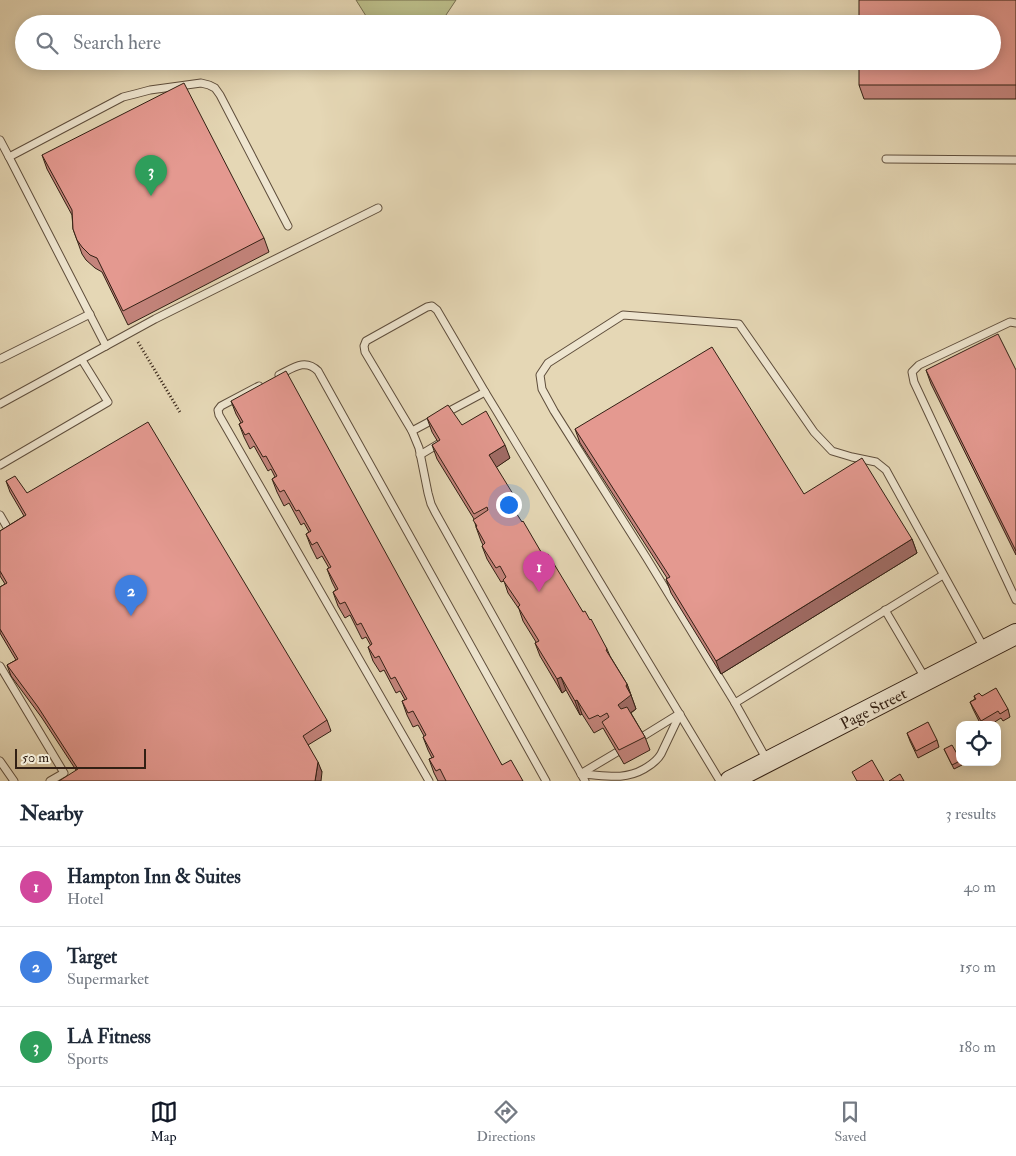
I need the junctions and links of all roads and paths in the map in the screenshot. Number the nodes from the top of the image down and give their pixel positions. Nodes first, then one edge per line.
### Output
1 (0, 140) edge
2 (10, 157) junction
3 (886, 159) dead end
4 (1016, 160) edge
5 (378, 208) dead end
6 (288, 226) dead end
7 (90, 314) junction
8 (1016, 323) edge
9 (138, 342) dead end
10 (106, 346) junction
11 (0, 359) edge
12 (82, 360) junction
13 (275, 377) edge
14 (267, 381) edge
15 (485, 392) junction
16 (0, 404) edge
17 (496, 410) junction
18 (182, 414) dead end
19 (488, 415) edge
20 (412, 431) junction
21 (445, 440) edge
22 (420, 455) junction
23 (0, 465) edge
24 (0, 515) edge
25 (13, 537) edge
26 (943, 575) junction
27 (1016, 600) edge
28 (885, 610) junction
29 (1016, 634) edge
30 (985, 650) junction
31 (0, 666) edge
32 (926, 680) junction
33 (735, 704) junction
34 (680, 714) junction
35 (0, 761) edge
36 (768, 761) junction
37 (581, 774) junction
38 (14, 781) edge
39 (50, 781) edge
40 (429, 781) edge
41 (546, 781) edge
42 (585, 781) edge
43 (720, 781) edge
44 (730, 781) edge

1 - 2 lane
2 - 6 lane
2 - 7 lane
3 - 4 lane
5 - 10 lane
7 - 10 lane
7 - 11 lane
8 - 27 lane
9 - 18 path
10 - 12 lane
12 - 16 lane
12 - 23 lane
13 - 41 lane
14 - 40 lane
15 - 17 lane
15 - 20 lane
15 - 20 lane
17 - 19 lane
17 - 34 lane
20 - 22 lane
21 - 22 lane
22 - 37 lane
24 - 25 lane
26 - 28 lane
26 - 30 lane
26 - 33 lane
28 - 32 lane
28 - 33 lane
29 - 30 main road, Page Street
30 - 32 main road, Page Street
31 - 39 lane
32 - 36 main road, Page Street
33 - 36 lane
34 - 37 lane
34 - 37 lane
34 - 43 lane
35 - 38 lane
36 - 44 main road, Page Street
37 - 42 lane

